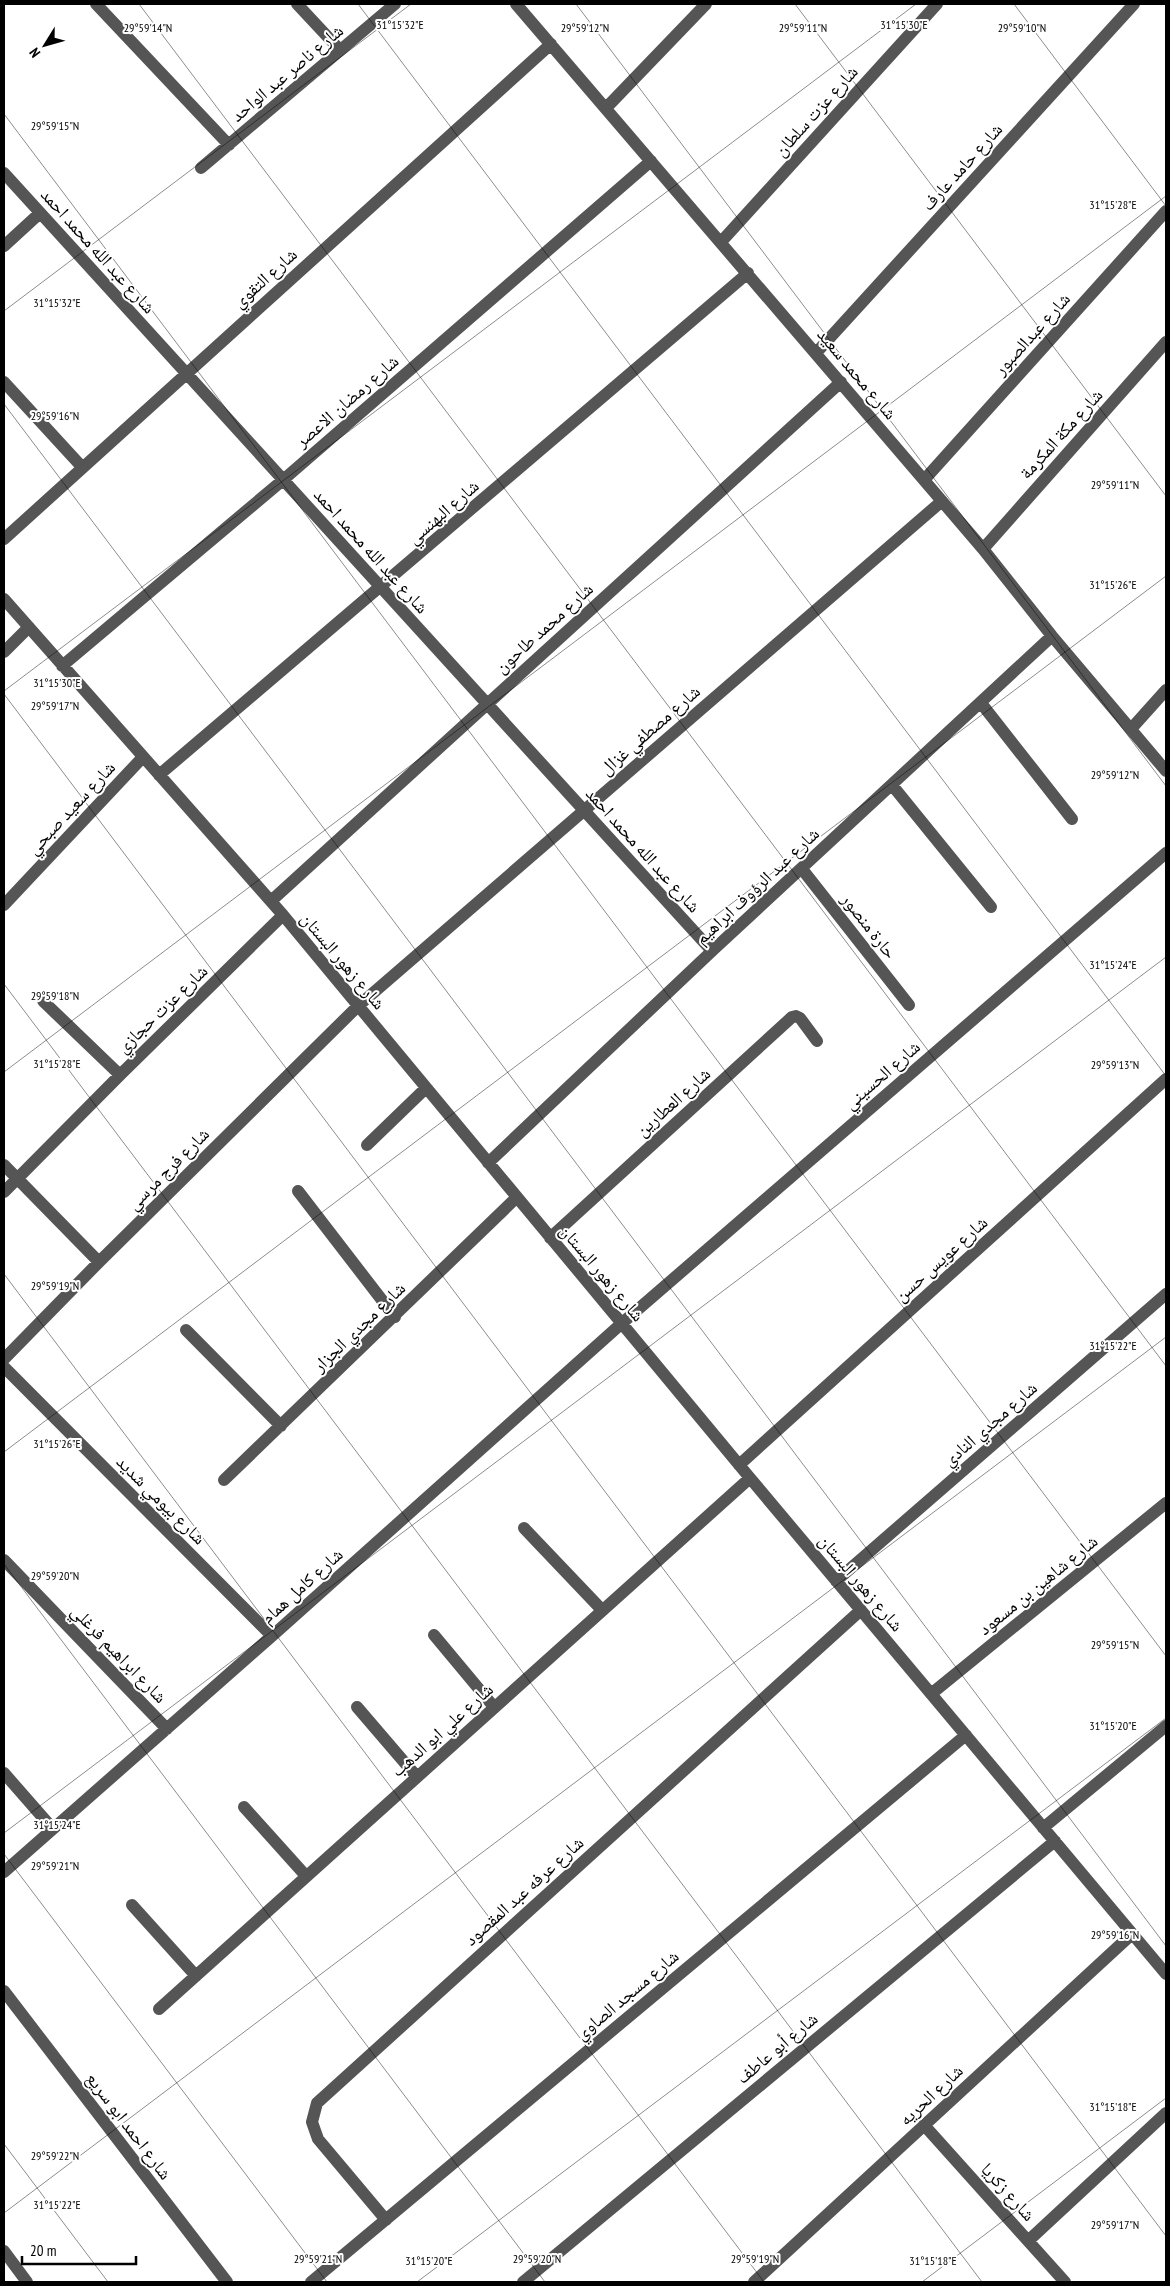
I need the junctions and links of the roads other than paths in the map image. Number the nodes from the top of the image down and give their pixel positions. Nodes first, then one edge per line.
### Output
1 (96, 4) edge
2 (297, 4) edge
3 (395, 4) edge
4 (706, 4) edge
5 (937, 4) edge
6 (1134, 4) edge
7 (519, 5) edge
8 (550, 44) junction
9 (340, 50) junction
10 (606, 108) junction
11 (229, 145) junction
12 (651, 160) junction
13 (201, 168) dead end
14 (4, 173) edge
15 (1166, 210) edge
16 (40, 213) junction
17 (721, 242) junction
18 (4, 246) edge
19 (748, 273) junction
20 (1166, 342) edge
21 (816, 353) junction
22 (186, 374) junction
23 (4, 382) edge
24 (841, 382) junction
25 (82, 467) junction
26 (283, 480) junction
27 (924, 480) junction
28 (942, 501) junction
29 (4, 539) edge
30 (983, 549) junction
31 (381, 588) junction
32 (4, 599) edge
33 (29, 627) junction
34 (1052, 636) junction
35 (4, 652) edge
36 (62, 666) junction
37 (1166, 690) edge
38 (980, 703) junction
39 (486, 704) junction
40 (1131, 729) junction
41 (143, 757) junction
42 (1166, 771) edge
43 (159, 775) junction
44 (892, 785) junction
45 (583, 811) junction
46 (1072, 819) dead end
47 (1166, 853) edge
48 (802, 869) junction
49 (271, 901) junction
50 (4, 905) edge
51 (991, 908) dead end
52 (283, 915) junction
53 (712, 951) junction
54 (43, 1000) dead end
55 (908, 1005) dead end
56 (358, 1006) junction
57 (817, 1041) dead end
58 (120, 1075) junction
59 (1166, 1079) edge
60 (426, 1088) junction
61 (367, 1145) dead end
62 (488, 1163) junction
63 (4, 1165) edge
64 (17, 1179) junction
65 (298, 1191) dead end
66 (4, 1192) edge
67 (516, 1198) junction
68 (550, 1238) junction
69 (99, 1262) junction
70 (1166, 1294) edge
71 (395, 1317) junction
72 (621, 1324) junction
73 (186, 1330) dead end
74 (4, 1360) edge
75 (4, 1367) edge
76 (281, 1426) junction
77 (739, 1465) junction
78 (750, 1478) junction
79 (224, 1480) dead end
80 (1166, 1503) edge
81 (524, 1528) dead end
82 (4, 1560) edge
83 (836, 1580) junction
84 (602, 1610) junction
85 (861, 1610) junction
86 (434, 1635) dead end
87 (272, 1636) junction
88 (931, 1694) junction
89 (357, 1707) dead end
90 (494, 1707) junction
91 (167, 1729) junction
92 (1165, 1731) edge
93 (966, 1735) junction
94 (4, 1773) edge
95 (417, 1777) junction
96 (244, 1807) dead end
97 (1044, 1828) junction
98 (53, 1829) junction
99 (1054, 1841) junction
100 (4, 1872) edge
101 (306, 1876) junction
102 (132, 1906) dead end
103 (1132, 1934) junction
104 (1166, 1974) edge
105 (196, 1976) junction
106 (4, 1991) edge
107 (159, 2009) dead end
108 (1166, 2113) edge
109 (924, 2125) junction
110 (386, 2220) junction
111 (1028, 2241) junction
112 (4, 2251) edge
113 (27, 2282) edge
114 (227, 2282) edge
115 (311, 2282) edge
116 (523, 2282) edge
117 (754, 2282) edge
118 (1065, 2282) edge

1 - 11 street
2 - 9 street
3 - 9 street, شارع ناصر عبد الواحد
4 - 10 street
5 - 17 street, شارع عزت سلطان
6 - 21 street, شارع حامد عارف
7 - 8 street, شارع محمد سعيد
8 - 10 street, شارع محمد سعيد
8 - 22 street, شارع التقوي
9 - 11 street, شارع ناصر عبد الواحد
10 - 12 street, شارع محمد سعيد
11 - 13 street, شارع ناصر عبد الواحد
12 - 17 street, شارع محمد سعيد
12 - 26 street, شارع رمضان الاعصر
14 - 16 street, شارع عبد الله محمد احمد
15 - 27 street, شارع عبدالصبور
16 - 18 street
16 - 22 street, شارع عبد الله محمد احمد
17 - 19 street, شارع محمد سعيد
19 - 21 street, شارع محمد سعيد
19 - 31 street, شارع البهنسي
20 - 30 street, شارع مكة المكرمة
21 - 24 street, شارع محمد سعيد
22 - 25 street, شارع التقوي
22 - 26 street, شارع عبد الله محمد احمد
23 - 25 street
24 - 27 street, شارع محمد سعيد
24 - 39 street, شارع محمد طاحون
25 - 29 street, شارع التقوي
26 - 31 street, شارع عبد الله محمد احمد
26 - 36 street, شارع رمضان الاعصر
27 - 28 street, شارع محمد سعيد
28 - 30 street, شارع محمد سعيد
28 - 45 street, شارع مصطفي غزال
30 - 34 street, شارع محمد سعيد
31 - 39 street, شارع عبد الله محمد احمد
31 - 43 street, شارع البهنسي
32 - 33 street, شارع زهور البستان
33 - 35 street
33 - 36 street, شارع زهور البستان
34 - 38 street, شارع عبد الرؤوف ابراهيم
34 - 40 street, شارع محمد سعيد
36 - 41 street, شارع زهور البستان
37 - 40 street
38 - 44 street, شارع عبد الرؤوف ابراهيم
38 - 46 street
39 - 45 street, شارع عبد الله محمد احمد
39 - 49 street, شارع محمد طاحون
40 - 42 street, شارع محمد سعيد
41 - 43 street, شارع زهور البستان
41 - 50 street, شارع سعيد صبحي
43 - 49 street, شارع زهور البستان
44 - 48 street, شارع عبد الرؤوف ابراهيم
44 - 51 street
45 - 53 street, شارع عبد الله محمد احمد
45 - 56 street, شارع مصطفي غزال
47 - 72 street, شارع الحسيني
48 - 53 street, شارع عبد الرؤوف ابراهيم
48 - 55 street, حارة منصور
49 - 52 street, شارع زهور البستان
52 - 56 street, شارع زهور البستان
52 - 58 street, شارع عزت حجازي
53 - 62 street, شارع عبد الرؤوف ابراهيم
54 - 58 street
56 - 60 street, شارع زهور البستان
56 - 69 street, شارع فرج مرسي
57 - 68 street, شارع العطارين
58 - 64 street, شارع عزت حجازي
59 - 77 street, شارع عويس حسن
60 - 61 street
60 - 62 street, شارع زهور البستان
62 - 67 street, شارع زهور البستان
63 - 64 street
64 - 66 street, شارع عزت حجازي
64 - 69 street
65 - 71 street
67 - 68 street, شارع زهور البستان
67 - 71 street, شارع مجدي الجزار
68 - 72 street, شارع زهور البستان
69 - 74 street, شارع فرج مرسي
70 - 83 street, شارع مجدي النادي
71 - 76 street, شارع مجدي الجزار
72 - 77 street, شارع زهور البستان
72 - 87 street, شارع كامل همام
73 - 76 street
75 - 87 street, شارع بيومي شديد
76 - 79 street, شارع مجدي الجزار
77 - 78 street, شارع زهور البستان
78 - 83 street, شارع زهور البستان
78 - 84 street, شارع علي ابو الدهب
80 - 88 street, شارع شاهين بن مسعود
81 - 84 street
82 - 91 street, شارع ابراهيم فرغلي
83 - 85 street, شارع زهور البستان
84 - 90 street, شارع علي ابو الدهب
85 - 88 street, شارع زهور البستان
85 - 110 street, شارع عرفه عبد المقصود
86 - 90 street
87 - 91 street, شارع كامل همام
88 - 93 street, شارع زهور البستان
89 - 95 street
90 - 95 street, شارع علي ابو الدهب
91 - 98 street, شارع كامل همام
92 - 97 street
93 - 97 street, شارع زهور البستان
93 - 110 street, شارع مسجد الصاوي
94 - 98 street
95 - 101 street, شارع علي ابو الدهب
96 - 101 street
97 - 99 street, شارع زهور البستان
98 - 100 street, شارع كامل همام
99 - 103 street, شارع زهور البستان
99 - 116 street, شارع أبو عاطف
101 - 105 street, شارع علي ابو الدهب
102 - 105 street
103 - 104 street, شارع زهور البستان
103 - 109 street, شارع الحريه
105 - 107 street, شارع علي ابو الدهب
106 - 114 street, شارع احمد ابو سريع
108 - 111 street
109 - 111 street, شارع زكريا
109 - 117 street, شارع الحريه
110 - 115 street, شارع مسجد الصاوي
111 - 118 street, شارع زكريا
112 - 113 street

